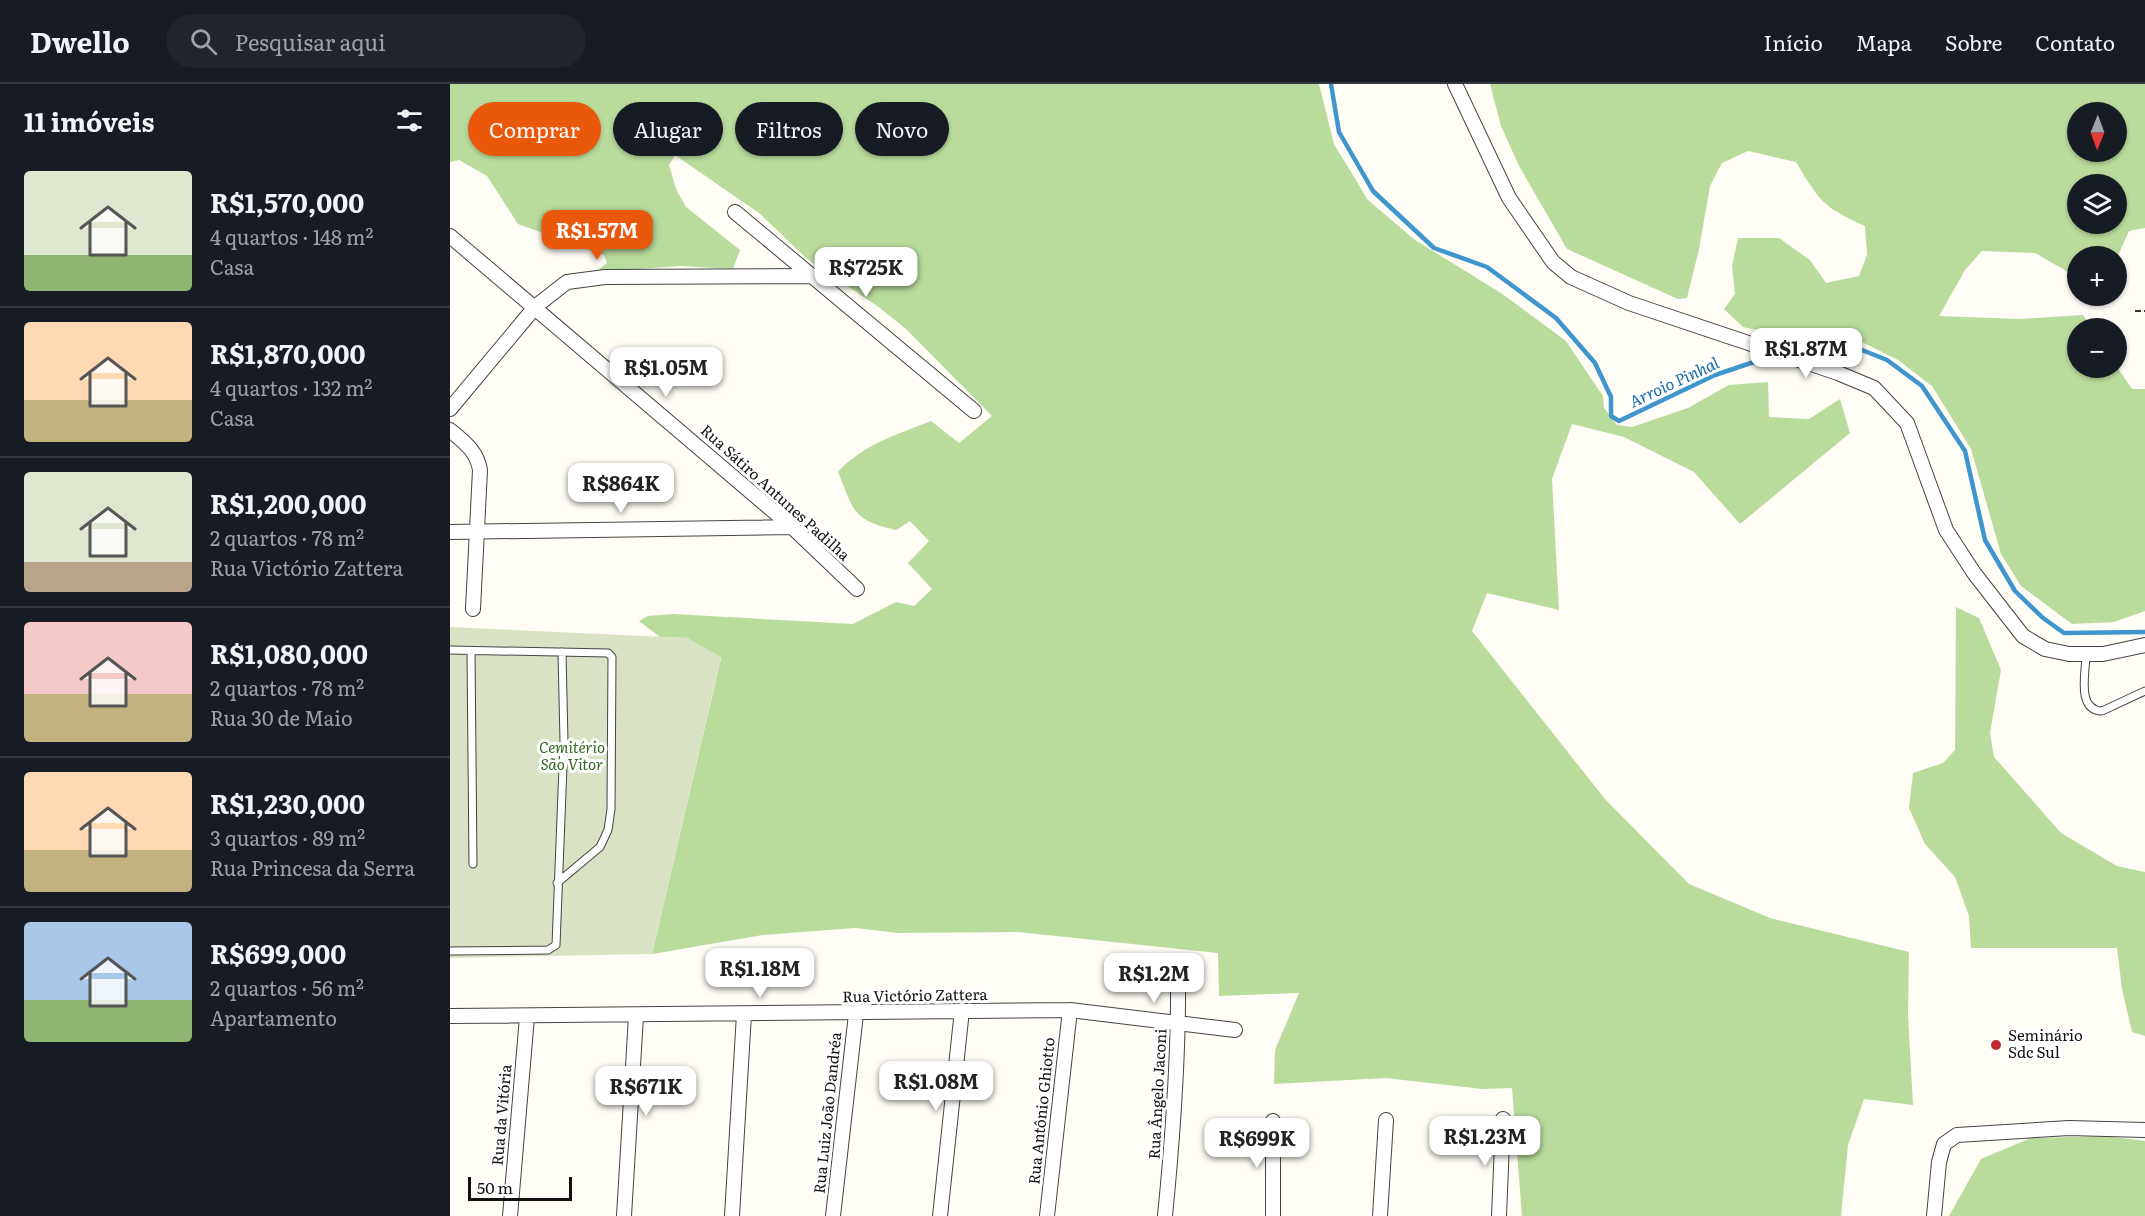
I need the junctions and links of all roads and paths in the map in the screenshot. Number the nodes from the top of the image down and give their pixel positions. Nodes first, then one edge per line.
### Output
1 (1455, 84) edge
2 (735, 212) dead end
3 (450, 236) edge
4 (815, 276) junction
5 (536, 306) junction
6 (2135, 311) dead end
7 (2145, 311) edge
8 (450, 409) edge
9 (974, 411) dead end
10 (450, 430) edge
11 (792, 526) junction
12 (450, 532) edge
13 (477, 532) junction
14 (856, 590) dead end
15 (473, 609) dead end
16 (2145, 645) edge
17 (450, 650) edge
18 (471, 651) junction
19 (562, 652) junction
20 (2086, 654) junction
21 (2145, 691) edge
22 (473, 864) dead end
23 (557, 884) junction
24 (450, 951) edge
25 (1178, 973) dead end
26 (962, 1010) junction
27 (1070, 1011) junction
28 (744, 1014) junction
29 (856, 1014) junction
30 (450, 1016) edge
31 (636, 1016) junction
32 (527, 1017) junction
33 (1178, 1023) junction
34 (1235, 1029) dead end
35 (1503, 1119) dead end
36 (1386, 1120) dead end
37 (1273, 1121) dead end
38 (2145, 1130) edge
39 (510, 1216) edge
40 (624, 1216) edge
41 (732, 1216) edge
42 (833, 1216) edge
43 (940, 1216) edge
44 (1047, 1216) edge
45 (1165, 1216) edge
46 (1273, 1216) edge
47 (1380, 1216) edge
48 (1499, 1216) edge
49 (1934, 1216) edge

1 - 20 street
2 - 4 street
3 - 5 street, Rua Sátiro Antunes Padilha
4 - 5 street
4 - 9 street
5 - 8 street
5 - 11 street, Rua Sátiro Antunes Padilha
6 - 7 path
10 - 13 street
11 - 13 street
11 - 14 street, Rua Sátiro Antunes Padilha
12 - 13 street
13 - 15 street
16 - 20 street
17 - 18 lane
18 - 19 lane
18 - 22 lane
19 - 23 lane
19 - 23 lane
20 - 21 lane
23 - 24 lane
25 - 33 street, Rua Ângelo Jaconi
26 - 27 street, Rua Victório Zattera
26 - 29 street, Rua Victório Zattera
26 - 43 street
27 - 33 street, Rua Victório Zattera
27 - 44 street, Rua Antônio Ghiotto
28 - 29 street, Rua Victório Zattera
28 - 31 street, Rua Victório Zattera
28 - 41 street
29 - 42 street, Rua Luiz João Dandréa
30 - 32 street, Rua Victório Zattera
31 - 32 street, Rua Victório Zattera
31 - 40 street
32 - 39 street, Rua da Vitória
33 - 34 street, Rua Victório Zattera
33 - 45 street, Rua Ângelo Jaconi
35 - 48 street
36 - 47 street
37 - 46 street
38 - 49 street

